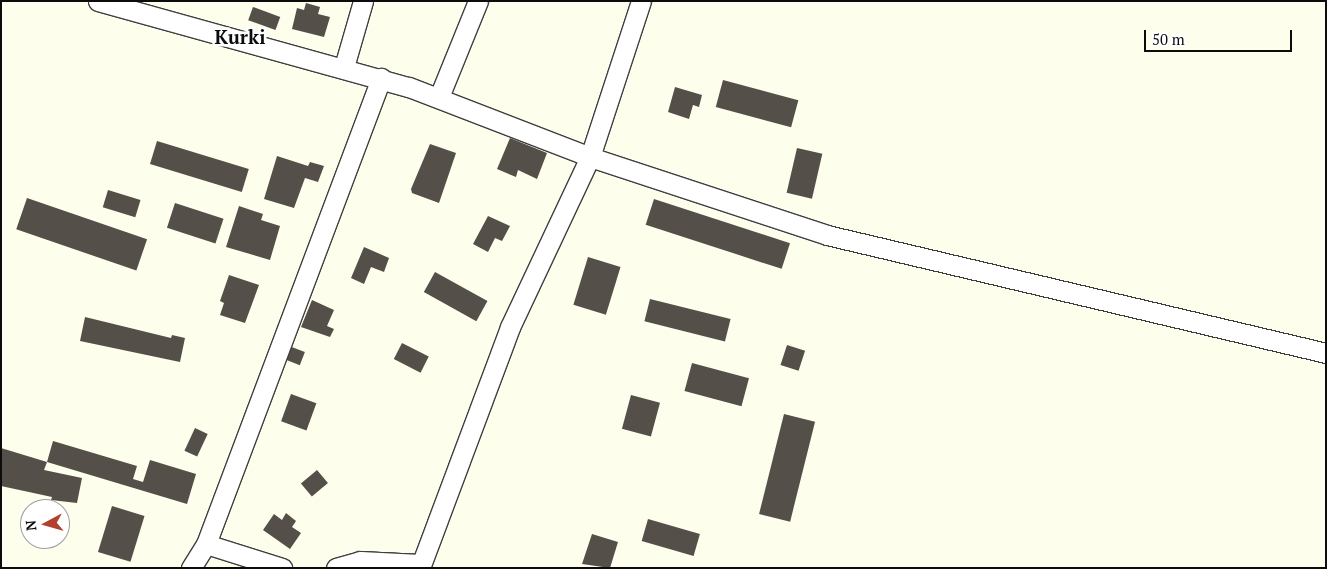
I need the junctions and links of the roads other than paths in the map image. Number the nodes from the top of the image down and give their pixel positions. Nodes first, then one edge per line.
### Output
1 (98, 1) edge
2 (363, 1) edge
3 (478, 1) edge
4 (641, 1) edge
5 (344, 68) junction
6 (381, 78) junction
7 (439, 97) junction
8 (590, 158) junction
9 (1326, 353) edge
10 (206, 544) junction
11 (421, 566) edge
12 (191, 568) edge
13 (282, 568) edge
14 (336, 568) edge

1 - 5 street
2 - 5 street
3 - 7 street
4 - 8 street
5 - 6 street
6 - 7 street
6 - 10 street
7 - 8 street
8 - 9 street
8 - 11 street
10 - 12 street
10 - 13 street
11 - 14 street

